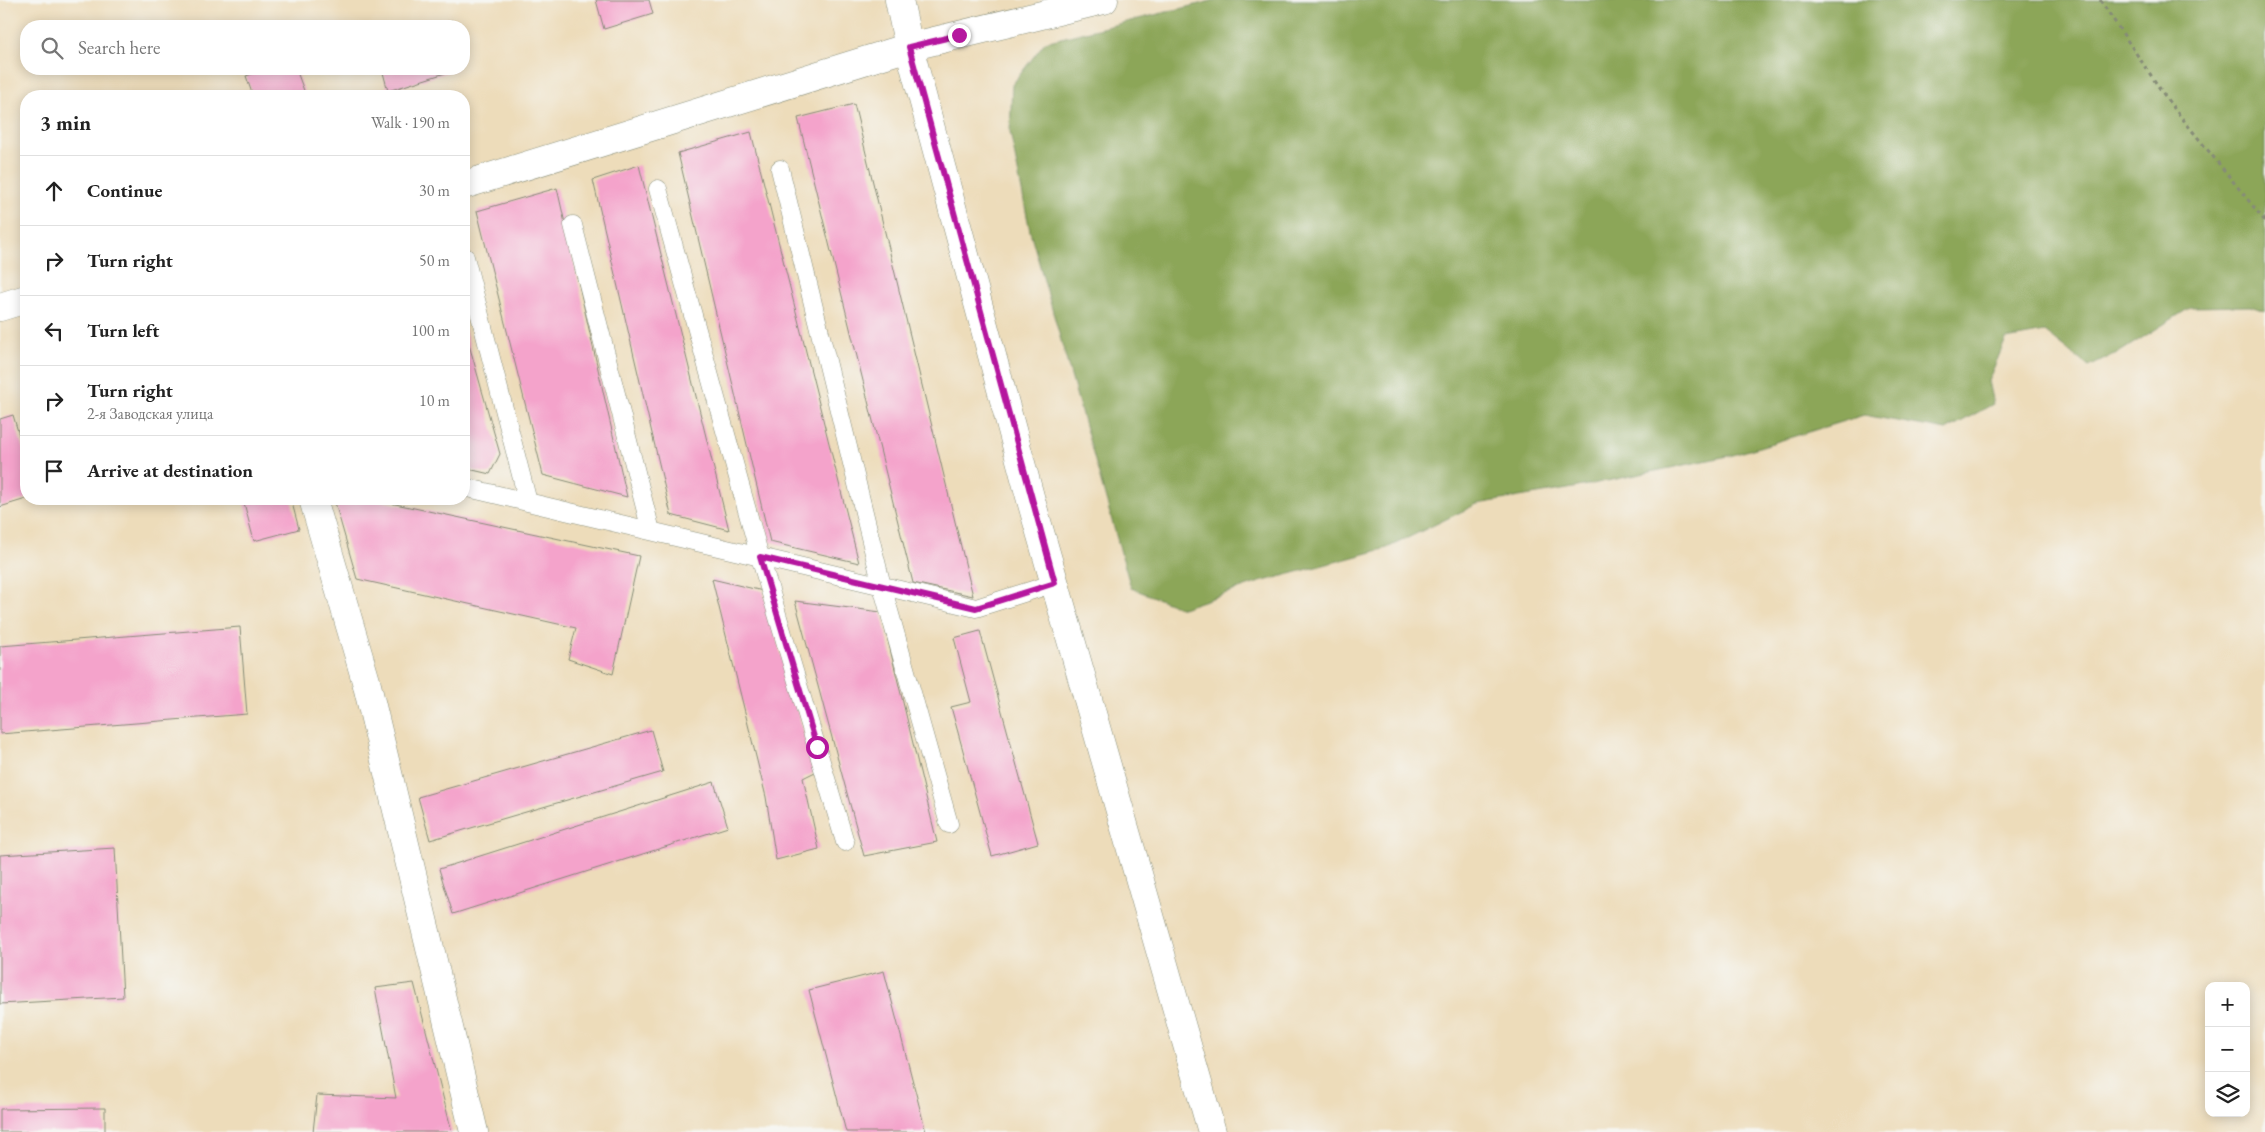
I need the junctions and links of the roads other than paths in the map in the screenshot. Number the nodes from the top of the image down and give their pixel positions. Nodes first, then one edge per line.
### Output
1 (898, 0) edge
2 (1104, 0) edge
3 (909, 47) junction
4 (780, 169) dead end
5 (470, 183) edge
6 (658, 189) dead end
7 (573, 225) dead end
8 (470, 276) edge
9 (20, 301) edge
10 (0, 307) edge
11 (470, 488) edge
12 (528, 502) junction
13 (315, 505) edge
14 (651, 531) junction
15 (760, 557) junction
16 (1055, 583) junction
17 (882, 586) junction
18 (949, 824) dead end
19 (845, 842) dead end
20 (474, 1132) edge
21 (1212, 1132) edge

1 - 3 street
2 - 3 street
3 - 5 street
3 - 16 street
4 - 17 lane
6 - 15 lane
7 - 14 lane
8 - 12 lane
9 - 10 street
11 - 12 lane
12 - 14 lane
13 - 20 street
14 - 15 lane
15 - 17 lane
15 - 19 lane
16 - 17 lane
16 - 21 street
17 - 18 lane

